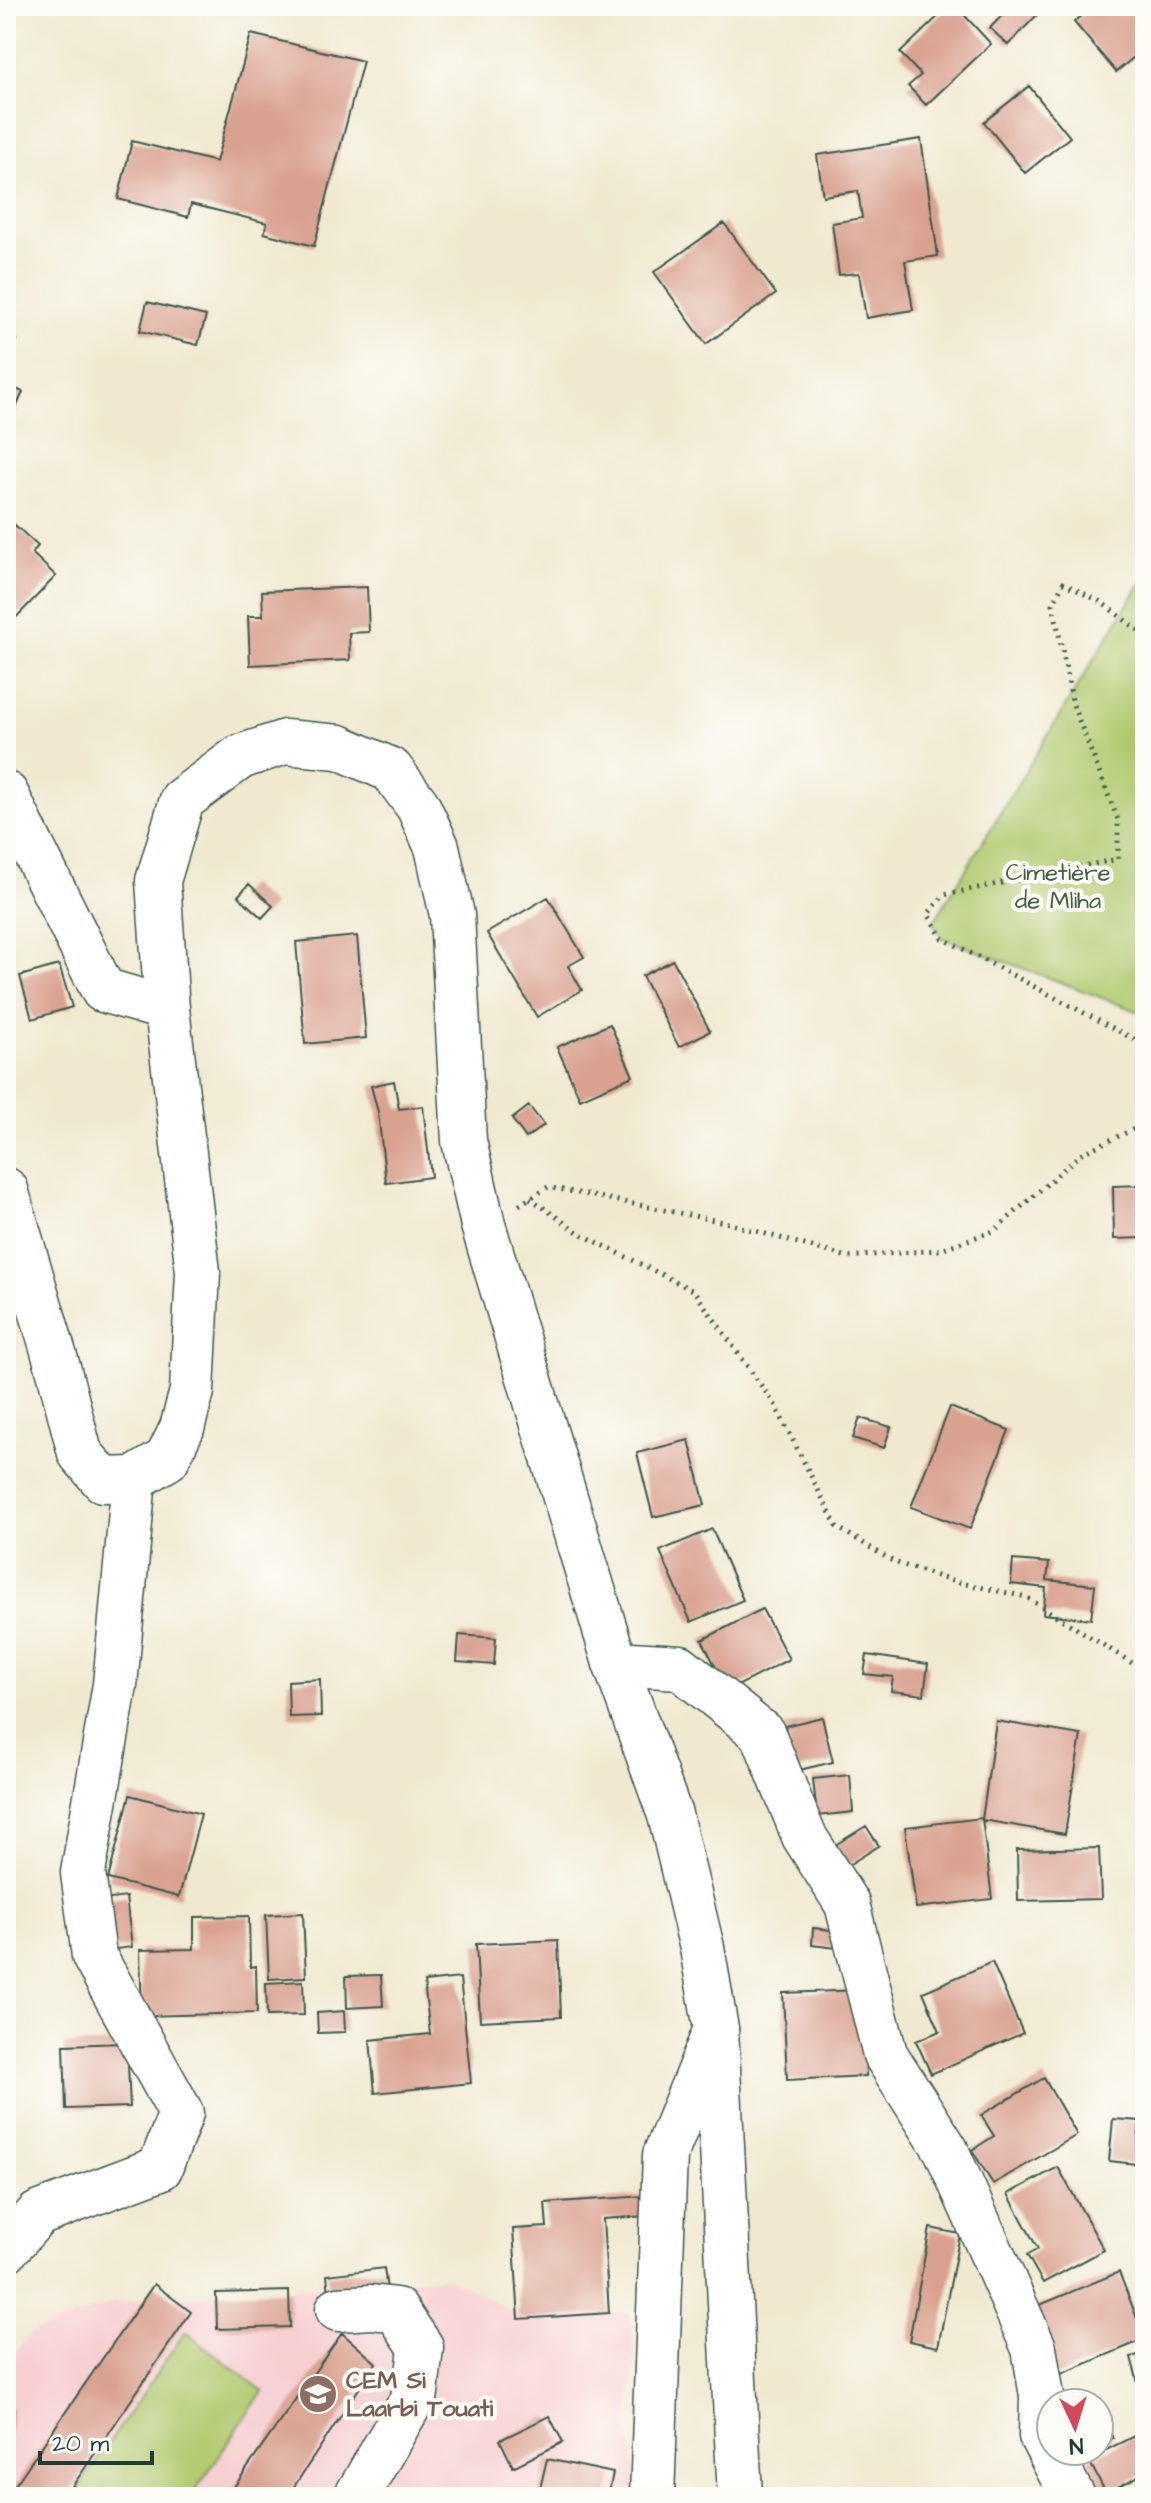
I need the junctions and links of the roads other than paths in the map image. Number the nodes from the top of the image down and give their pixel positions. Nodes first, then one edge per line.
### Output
1 (6, 794) edge
2 (167, 1009) junction
3 (6, 1190) edge
4 (134, 1479) junction
5 (615, 1663) junction
6 (716, 2029) junction
7 (6, 2250) edge
8 (338, 2309) dead end
9 (356, 2497) edge
10 (652, 2497) edge
11 (740, 2497) edge
12 (1073, 2497) edge

1 - 2 main road
2 - 4 main road
2 - 5 main road
3 - 4 main road
4 - 7 main road
5 - 6 main road
5 - 12 main road
6 - 10 main road
6 - 11 main road
8 - 9 main road

